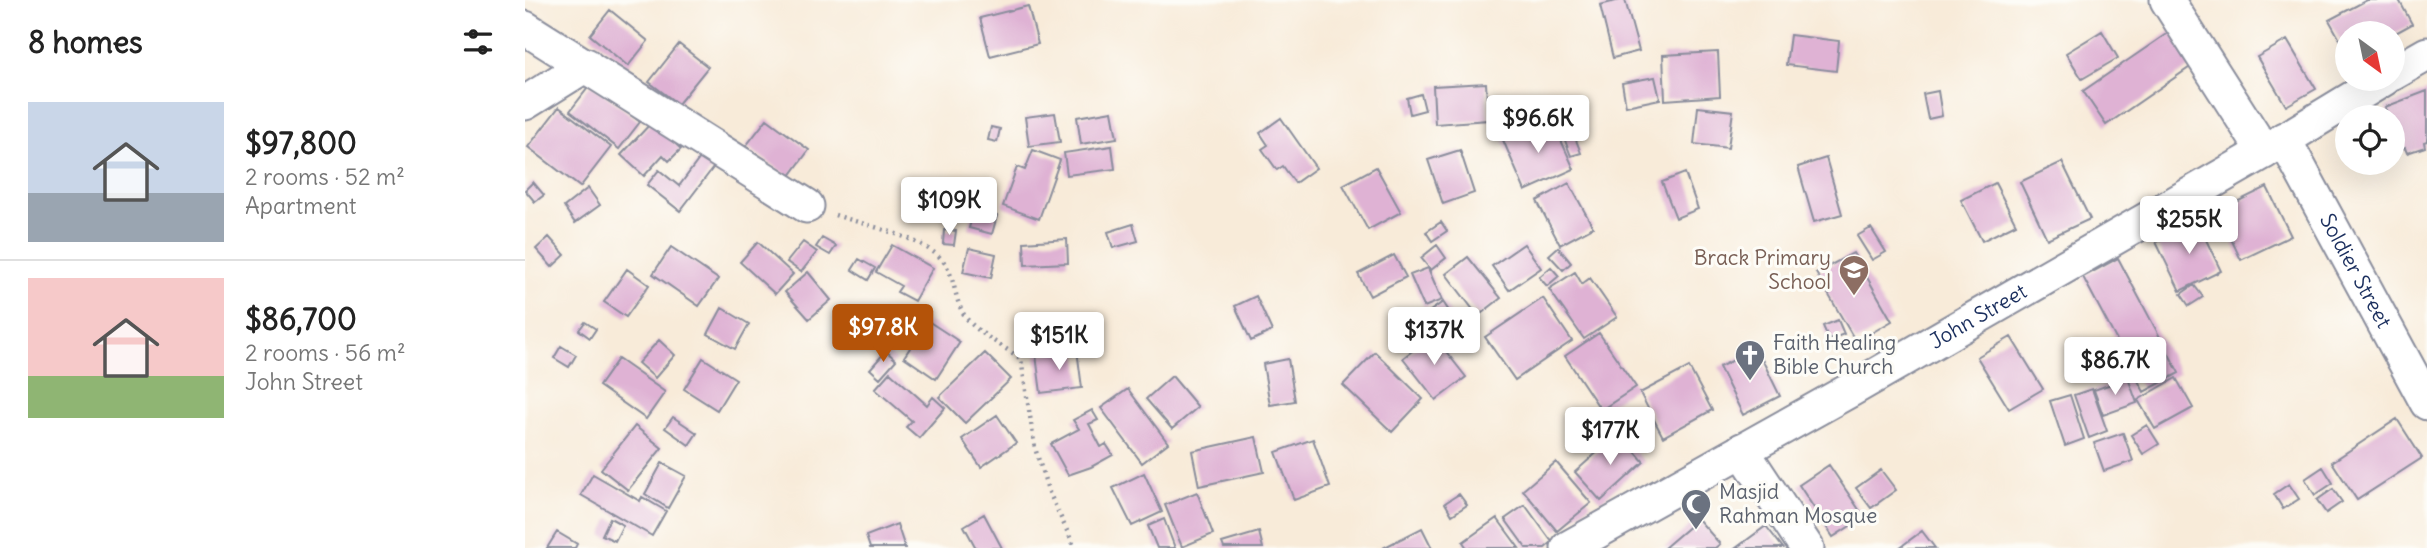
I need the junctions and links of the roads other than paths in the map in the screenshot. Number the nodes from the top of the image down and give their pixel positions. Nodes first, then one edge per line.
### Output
1 (2167, 0) edge
2 (525, 27) edge
3 (2427, 54) edge
4 (586, 65) junction
5 (2405, 67) edge
6 (2364, 91) edge
7 (525, 103) edge
8 (2274, 146) junction
9 (807, 206) road end
10 (2427, 403) edge
11 (1742, 450) junction
12 (1568, 548) edge
13 (1807, 548) edge

1 - 8 street, Soldier Street
2 - 4 street
3 - 5 street
4 - 7 street
4 - 9 street
6 - 8 street, John Street
8 - 10 street, Soldier Street
8 - 11 street, John Street
11 - 12 street, John Street
11 - 13 street

